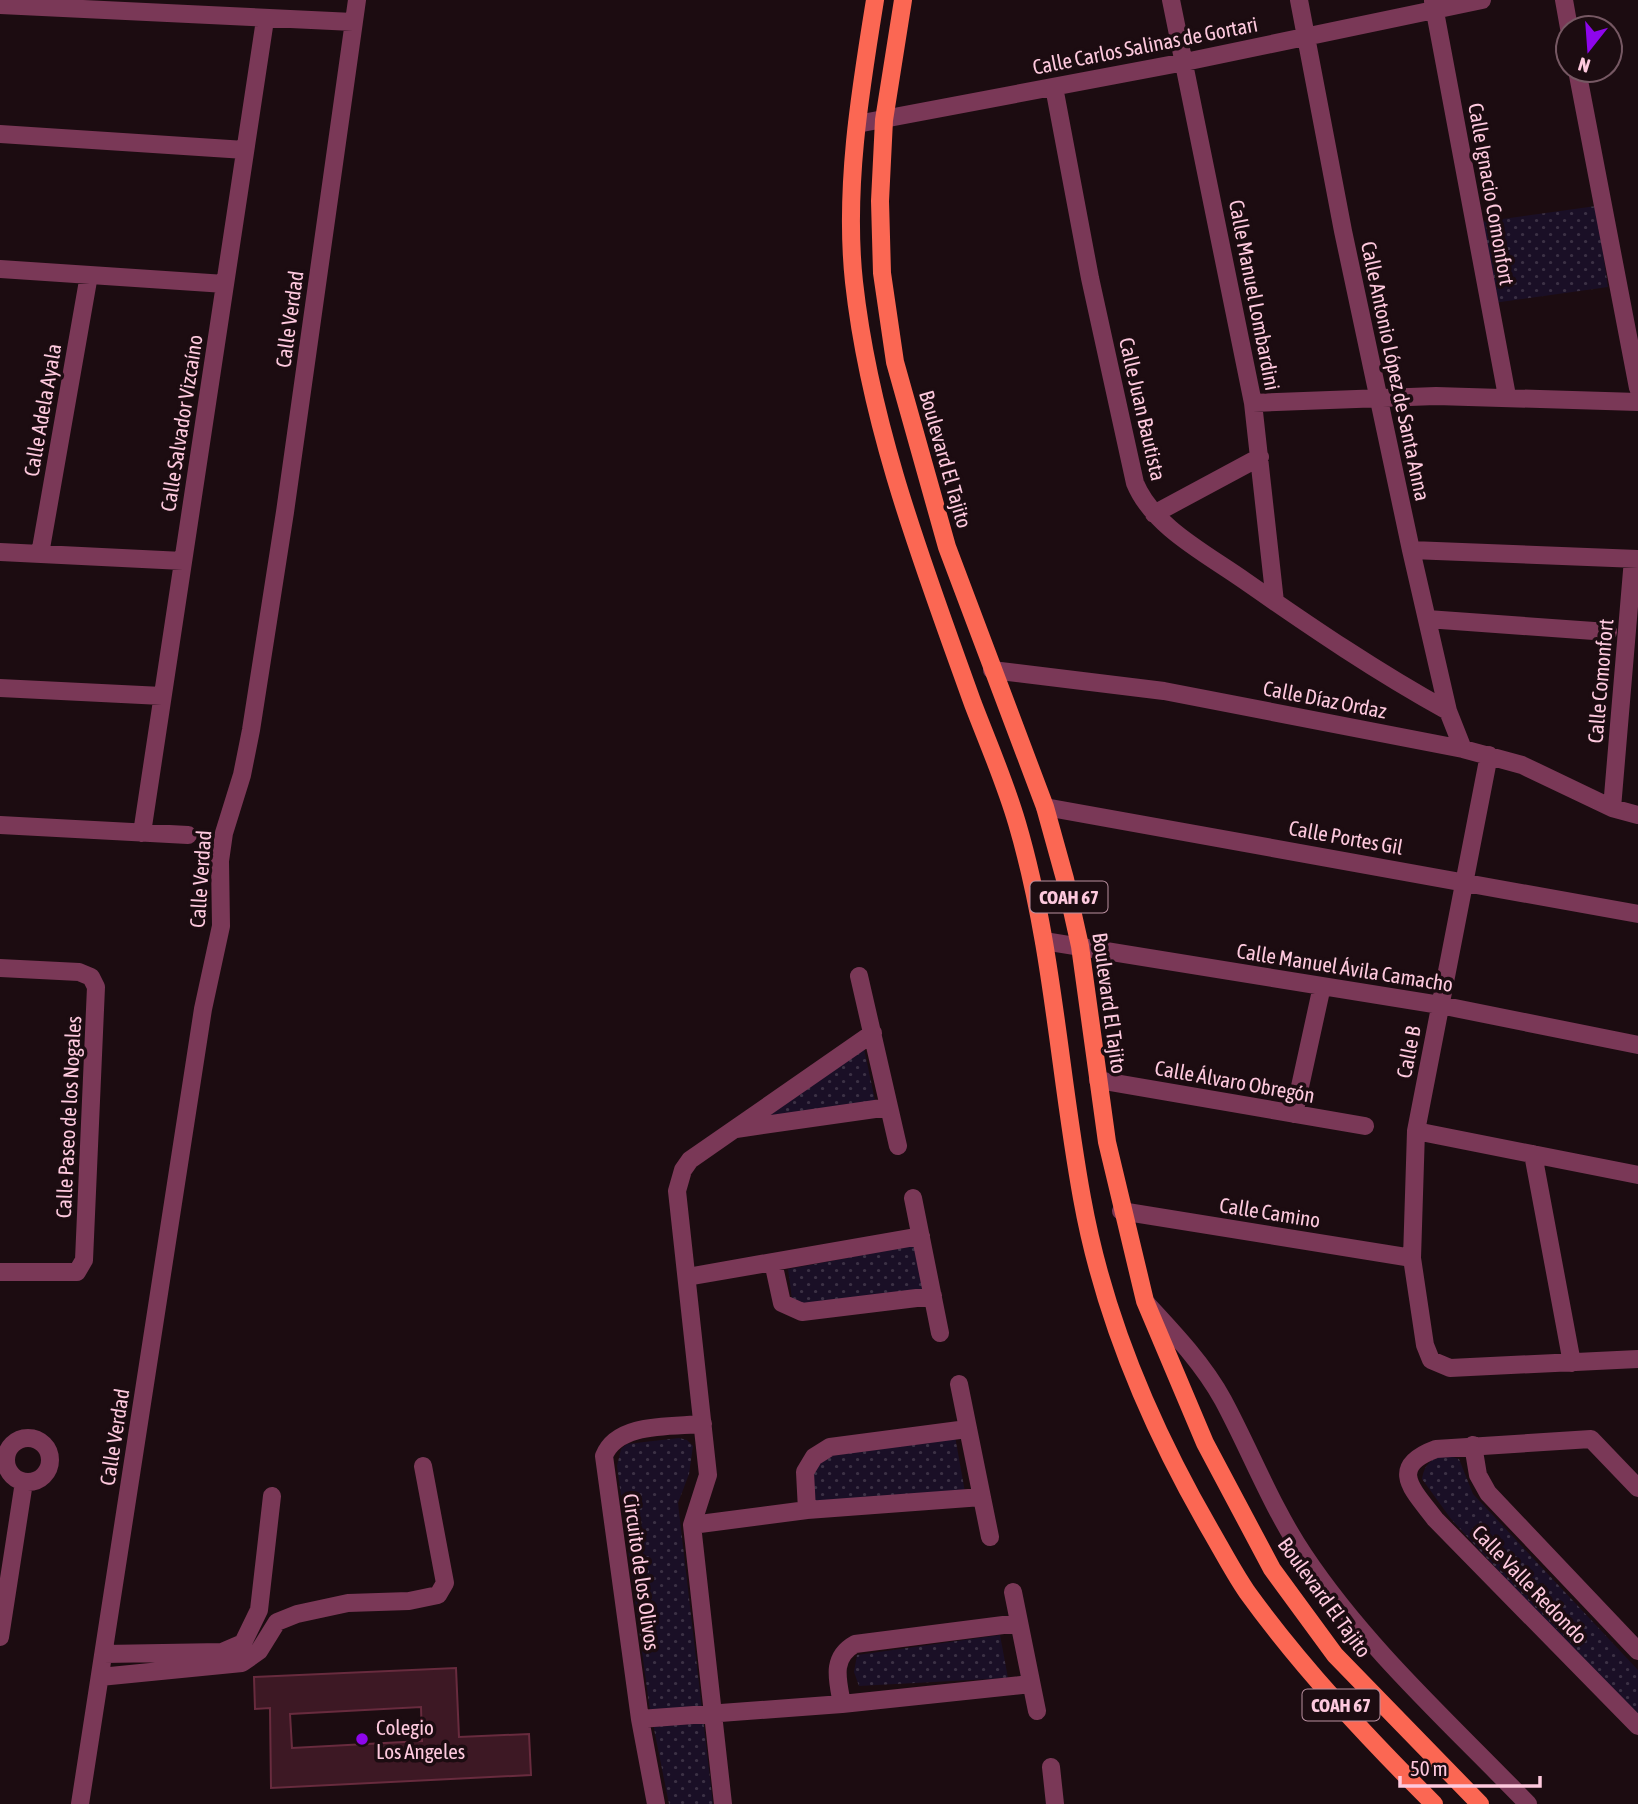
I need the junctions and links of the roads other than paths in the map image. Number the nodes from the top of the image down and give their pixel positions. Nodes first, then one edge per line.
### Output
1 (356, 0) edge
2 (875, 0) edge
3 (903, 0) edge
4 (1171, 0) edge
5 (1299, 0) edge
6 (1482, 0) edge
7 (0, 5) edge
8 (1434, 5) edge
9 (265, 20) junction
10 (353, 22) junction
11 (1306, 36) junction
12 (1185, 62) junction
13 (1580, 84) edge
14 (1054, 87) junction
15 (884, 120) junction
16 (857, 124) junction
17 (0, 134) edge
18 (245, 150) junction
19 (0, 269) edge
20 (89, 275) junction
21 (225, 284) junction
22 (1638, 388) edge
23 (1507, 396) junction
24 (1381, 397) junction
25 (1638, 402) edge
26 (1253, 403) junction
27 (1260, 457) junction
28 (1154, 514) junction
29 (1411, 550) junction
30 (0, 552) edge
31 (40, 554) junction
32 (1635, 559) edge
33 (183, 561) junction
34 (1275, 602) junction
35 (1427, 619) junction
36 (1608, 632) dead end
37 (992, 670) junction
38 (0, 688) edge
39 (1630, 693) edge
40 (162, 696) junction
41 (1448, 711) junction
42 (1463, 749) junction
43 (1489, 755) junction
44 (1045, 807) junction
45 (1612, 808) junction
46 (1638, 815) edge
47 (0, 825) edge
48 (142, 833) junction
49 (188, 835) dead end
50 (1465, 881) junction
51 (1638, 914) edge
52 (1044, 941) junction
53 (1080, 946) junction
54 (0, 968) edge
55 (859, 976) dead end
56 (1322, 986) junction
57 (1440, 1005) junction
58 (873, 1033) junction
59 (1638, 1045) edge
60 (1098, 1080) junction
61 (889, 1107) junction
62 (1293, 1114) junction
63 (1365, 1126) dead end
64 (732, 1130) junction
65 (1416, 1131) junction
66 (898, 1146) dead end
67 (1533, 1154) junction
68 (1638, 1175) edge
69 (913, 1198) dead end
70 (1121, 1211) junction
71 (921, 1236) junction
72 (1412, 1258) junction
73 (773, 1262) junction
74 (0, 1272) edge
75 (687, 1277) junction
76 (933, 1296) junction
77 (1145, 1301) junction
78 (940, 1334) dead end
79 (1638, 1359) edge
80 (1572, 1363) junction
81 (959, 1384) dead end
82 (704, 1424) junction
83 (967, 1429) junction
84 (1473, 1445) junction
85 (3, 1456) edge
86 (423, 1466) dead end
87 (24, 1482) junction
88 (1638, 1488) edge
89 (272, 1496) dead end
90 (982, 1497) junction
91 (807, 1510) junction
92 (692, 1525) junction
93 (990, 1537) dead end
94 (1013, 1592) dead end
95 (258, 1610) junction
96 (277, 1622) junction
97 (1019, 1623) junction
98 (0, 1637) edge
99 (1638, 1651) edge
100 (104, 1654) junction
101 (100, 1677) junction
102 (1031, 1684) junction
103 (842, 1704) junction
104 (1037, 1711) dead end
105 (712, 1714) junction
106 (640, 1719) junction
107 (1638, 1726) edge
108 (1412, 1737) junction
109 (1389, 1759) junction
110 (1051, 1767) dead end
111 (80, 1804) edge
112 (656, 1804) edge
113 (723, 1804) edge
114 (1055, 1804) edge
115 (1434, 1804) edge
116 (1480, 1804) edge
117 (1528, 1804) edge

1 - 10 street, Calle Verdad
2 - 16 main road, COAH 67
3 - 15 main road, Boulevard El Tajito / COAH 67
4 - 12 street, Calle Manuel Lombardini
5 - 11 street, Calle Antonio López de Santa Anna
6 - 8 street, Calle Carlos Salinas de Gortari
7 - 9 street
8 - 11 street, Calle Carlos Salinas de Gortari
8 - 23 street, Calle Ignacio Comonfort
9 - 10 street
9 - 18 street, Calle Salvador Vizcaíno
10 - 100 street, Calle Verdad
11 - 12 street, Calle Carlos Salinas de Gortari
11 - 24 street, Calle Antonio López de Santa Anna
12 - 14 street, Calle Carlos Salinas de Gortari
12 - 26 street, Calle Manuel Lombardini
13 - 22 street
14 - 15 street, Calle Carlos Salinas de Gortari
14 - 28 street, Calle Juan Bautista
15 - 16 street, Calle Carlos Salinas de Gortari
15 - 37 main road, Boulevard El Tajito / COAH 67
16 - 52 main road, COAH 67
17 - 18 street
18 - 21 street, Calle Salvador Vizcaíno
19 - 20 street
20 - 21 street
20 - 31 street, Calle Adela Ayala
21 - 33 street, Calle Salvador Vizcaíno
23 - 24 street
23 - 25 street
24 - 26 street
24 - 29 street, Calle Antonio López de Santa Anna
26 - 27 street, Calle Manuel Lombardini
27 - 28 street
27 - 34 street, Calle Manuel Lombardini
28 - 34 street, Calle Juan Bautista
29 - 32 street
29 - 35 street, Calle Antonio López de Santa Anna
30 - 31 street
31 - 33 street
32 - 39 street, Calle Comonfort
33 - 40 street, Calle Salvador Vizcaíno
34 - 41 street, Calle Juan Bautista
35 - 36 street
35 - 41 street, Calle Antonio López de Santa Anna
37 - 42 street, Calle Díaz Ordaz
37 - 44 main road, Boulevard El Tajito / COAH 67
38 - 40 street
39 - 45 street, Calle Comonfort
40 - 48 street, Calle Salvador Vizcaíno
41 - 42 street, Calle Antonio López de Santa Anna
42 - 43 street, Calle Díaz Ordaz
43 - 45 street, Calle Díaz Ordaz
43 - 50 street, Calle B
44 - 50 street, Calle Portes Gil
44 - 53 main road, Boulevard El Tajito / COAH 67
45 - 46 street, Calle Díaz Ordaz
47 - 48 street
48 - 49 street
50 - 51 street, Calle Portes Gil
50 - 57 street, Calle B
52 - 53 street, Calle Manuel Ávila Camacho
52 - 109 main road, COAH 67
53 - 56 street, Calle Manuel Ávila Camacho
53 - 60 main road, Boulevard El Tajito / COAH 67
54 - 74 street, Calle Paseo de los Nogales
55 - 58 street
56 - 57 street, Calle Manuel Ávila Camacho
56 - 62 street
57 - 59 street, Calle Manuel Ávila Camacho
57 - 65 street, Calle B
58 - 61 street
58 - 64 street
60 - 62 street, Calle Álvaro Obregón
60 - 70 main road, Boulevard El Tajito / COAH 67
61 - 64 street
61 - 66 street
62 - 63 street, Calle Álvaro Obregón
64 - 75 street
65 - 67 street
65 - 72 street, Calle B
67 - 68 street
67 - 80 street
69 - 71 street
70 - 72 street, Calle Camino
70 - 77 main road, Boulevard El Tajito / COAH 67
71 - 73 street
71 - 76 street
72 - 80 street, Calle B
73 - 75 street
73 - 76 street
75 - 82 street
76 - 78 street
77 - 108 main road, Boulevard El Tajito / COAH 67
77 - 117 street
79 - 80 street
81 - 83 street
82 - 92 street
82 - 106 street, Circuito de los Olivos
83 - 90 street
83 - 91 street
84 - 88 street
84 - 99 street, Calle Valle Redondo
84 - 107 street, Calle Valle Redondo
85 - 87 street
85 - 87 street
86 - 96 street
87 - 98 street
89 - 95 street
90 - 91 street
90 - 93 street
91 - 92 street
92 - 105 street
94 - 97 street
95 - 96 street
95 - 100 street
96 - 101 street
97 - 102 street
97 - 103 street
100 - 101 street, Calle Verdad
101 - 111 street, Calle Verdad
102 - 103 street
102 - 104 street
103 - 105 street
105 - 106 street
105 - 113 street
106 - 112 street, Circuito de los Olivos
108 - 109 main road
108 - 116 main road, Boulevard El Tajito / COAH 67
109 - 115 main road, COAH 67
110 - 114 street

